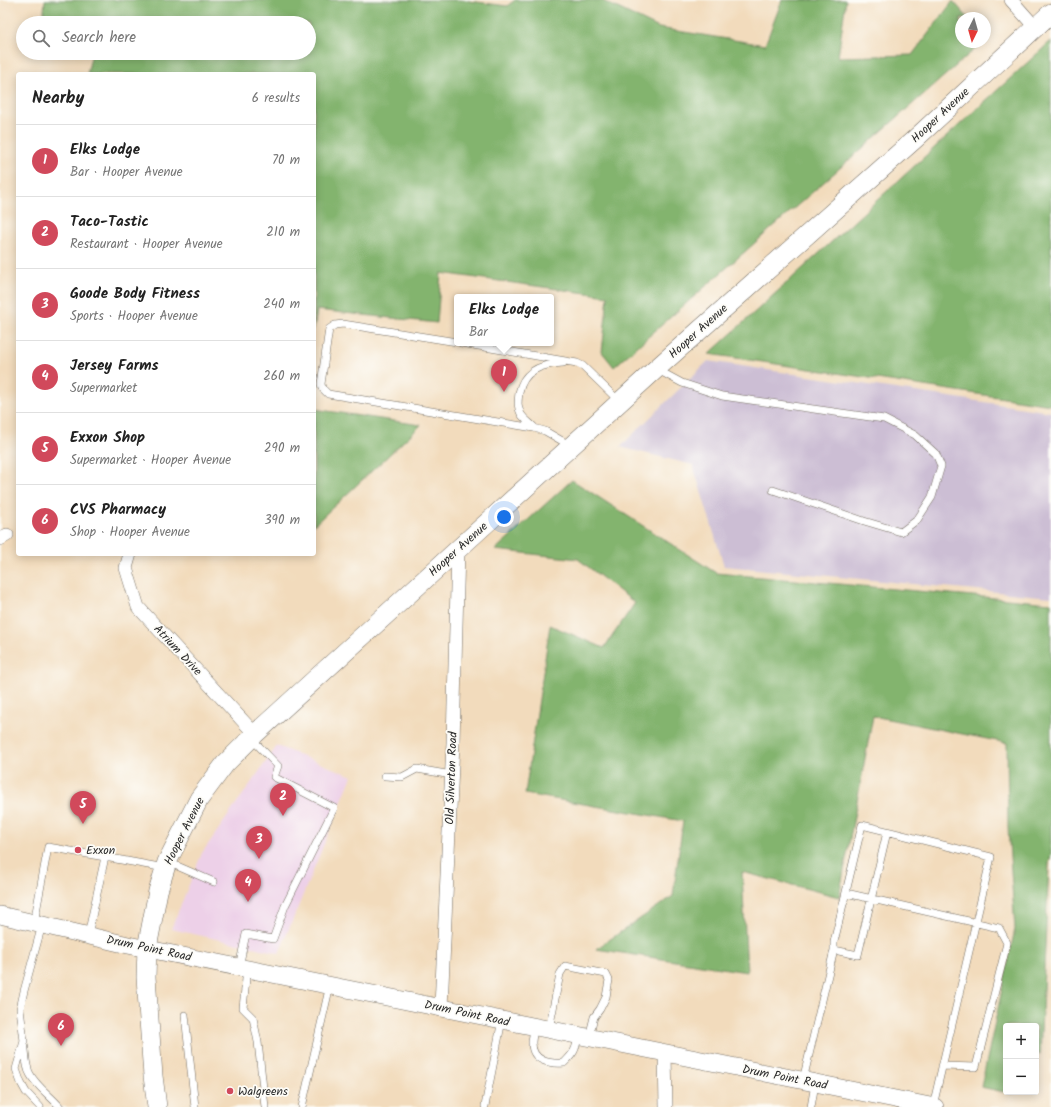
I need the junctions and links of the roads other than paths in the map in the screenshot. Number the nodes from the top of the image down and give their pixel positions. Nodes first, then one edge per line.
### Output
1 (1011, 0) edge
2 (1051, 12) edge
3 (1035, 27) junction
4 (454, 342) edge
5 (478, 346) edge
6 (577, 363) junction
7 (656, 368) junction
8 (620, 402) junction
9 (534, 428) junction
10 (571, 446) junction
11 (773, 490) dead end
12 (458, 548) junction
13 (129, 556) edge
14 (253, 736) junction
15 (452, 775) junction
16 (385, 776) dead end
17 (887, 832) junction
18 (105, 858) junction
19 (166, 865) junction
20 (214, 882) dead end
21 (846, 893) junction
22 (871, 898) junction
23 (0, 915) edge
24 (976, 923) junction
25 (38, 924) junction
26 (88, 935) junction
27 (147, 948) junction
28 (834, 950) junction
29 (243, 968) junction
30 (330, 985) junction
31 (441, 1007) junction
32 (185, 1015) dead end
33 (502, 1020) junction
34 (542, 1028) junction
35 (584, 1037) junction
36 (24, 1041) junction
37 (665, 1053) junction
38 (942, 1066) junction
39 (809, 1082) junction
40 (485, 1106) dead end
41 (927, 1106) edge
42 (40, 1107) edge
43 (60, 1107) edge
44 (157, 1107) edge
45 (194, 1107) edge
46 (265, 1107) edge
47 (302, 1107) edge
48 (666, 1107) edge
49 (811, 1107) edge

1 - 3 street
2 - 3 main road, Hooper Avenue
3 - 7 main road, Hooper Avenue
4 - 9 lane
5 - 6 lane
6 - 8 lane
6 - 9 lane
7 - 8 main road, Hooper Avenue
7 - 11 lane
8 - 10 main road, Hooper Avenue
9 - 10 lane
10 - 12 main road, Hooper Avenue
12 - 14 main road, Hooper Avenue
12 - 15 street, Old Silverton Road
13 - 14 street, Atrium Drive
14 - 19 main road, Hooper Avenue
14 - 29 lane
15 - 16 lane
15 - 31 street, Old Silverton Road
17 - 21 lane
17 - 22 lane
17 - 24 lane
18 - 19 lane
18 - 25 lane
18 - 26 lane
19 - 20 lane
19 - 27 main road, Hooper Avenue
21 - 22 lane
21 - 28 lane
22 - 24 lane
22 - 28 lane
23 - 25 street, Drum Point Road
24 - 38 lane
24 - 38 lane
25 - 26 street, Drum Point Road
25 - 36 lane
26 - 27 street, Drum Point Road
27 - 29 street, Drum Point Road
27 - 44 main road, Hooper Avenue
28 - 39 lane
29 - 30 street, Drum Point Road
29 - 46 lane
30 - 31 street, Drum Point Road
30 - 47 lane
31 - 33 street, Drum Point Road
32 - 45 lane
33 - 34 street, Drum Point Road
33 - 40 lane
34 - 35 street, Drum Point Road
34 - 35 lane
34 - 35 lane
35 - 37 street, Drum Point Road
36 - 42 lane
36 - 43 lane
37 - 39 street, Drum Point Road
37 - 48 street
38 - 41 lane
39 - 41 street, Drum Point Road
39 - 49 lane

